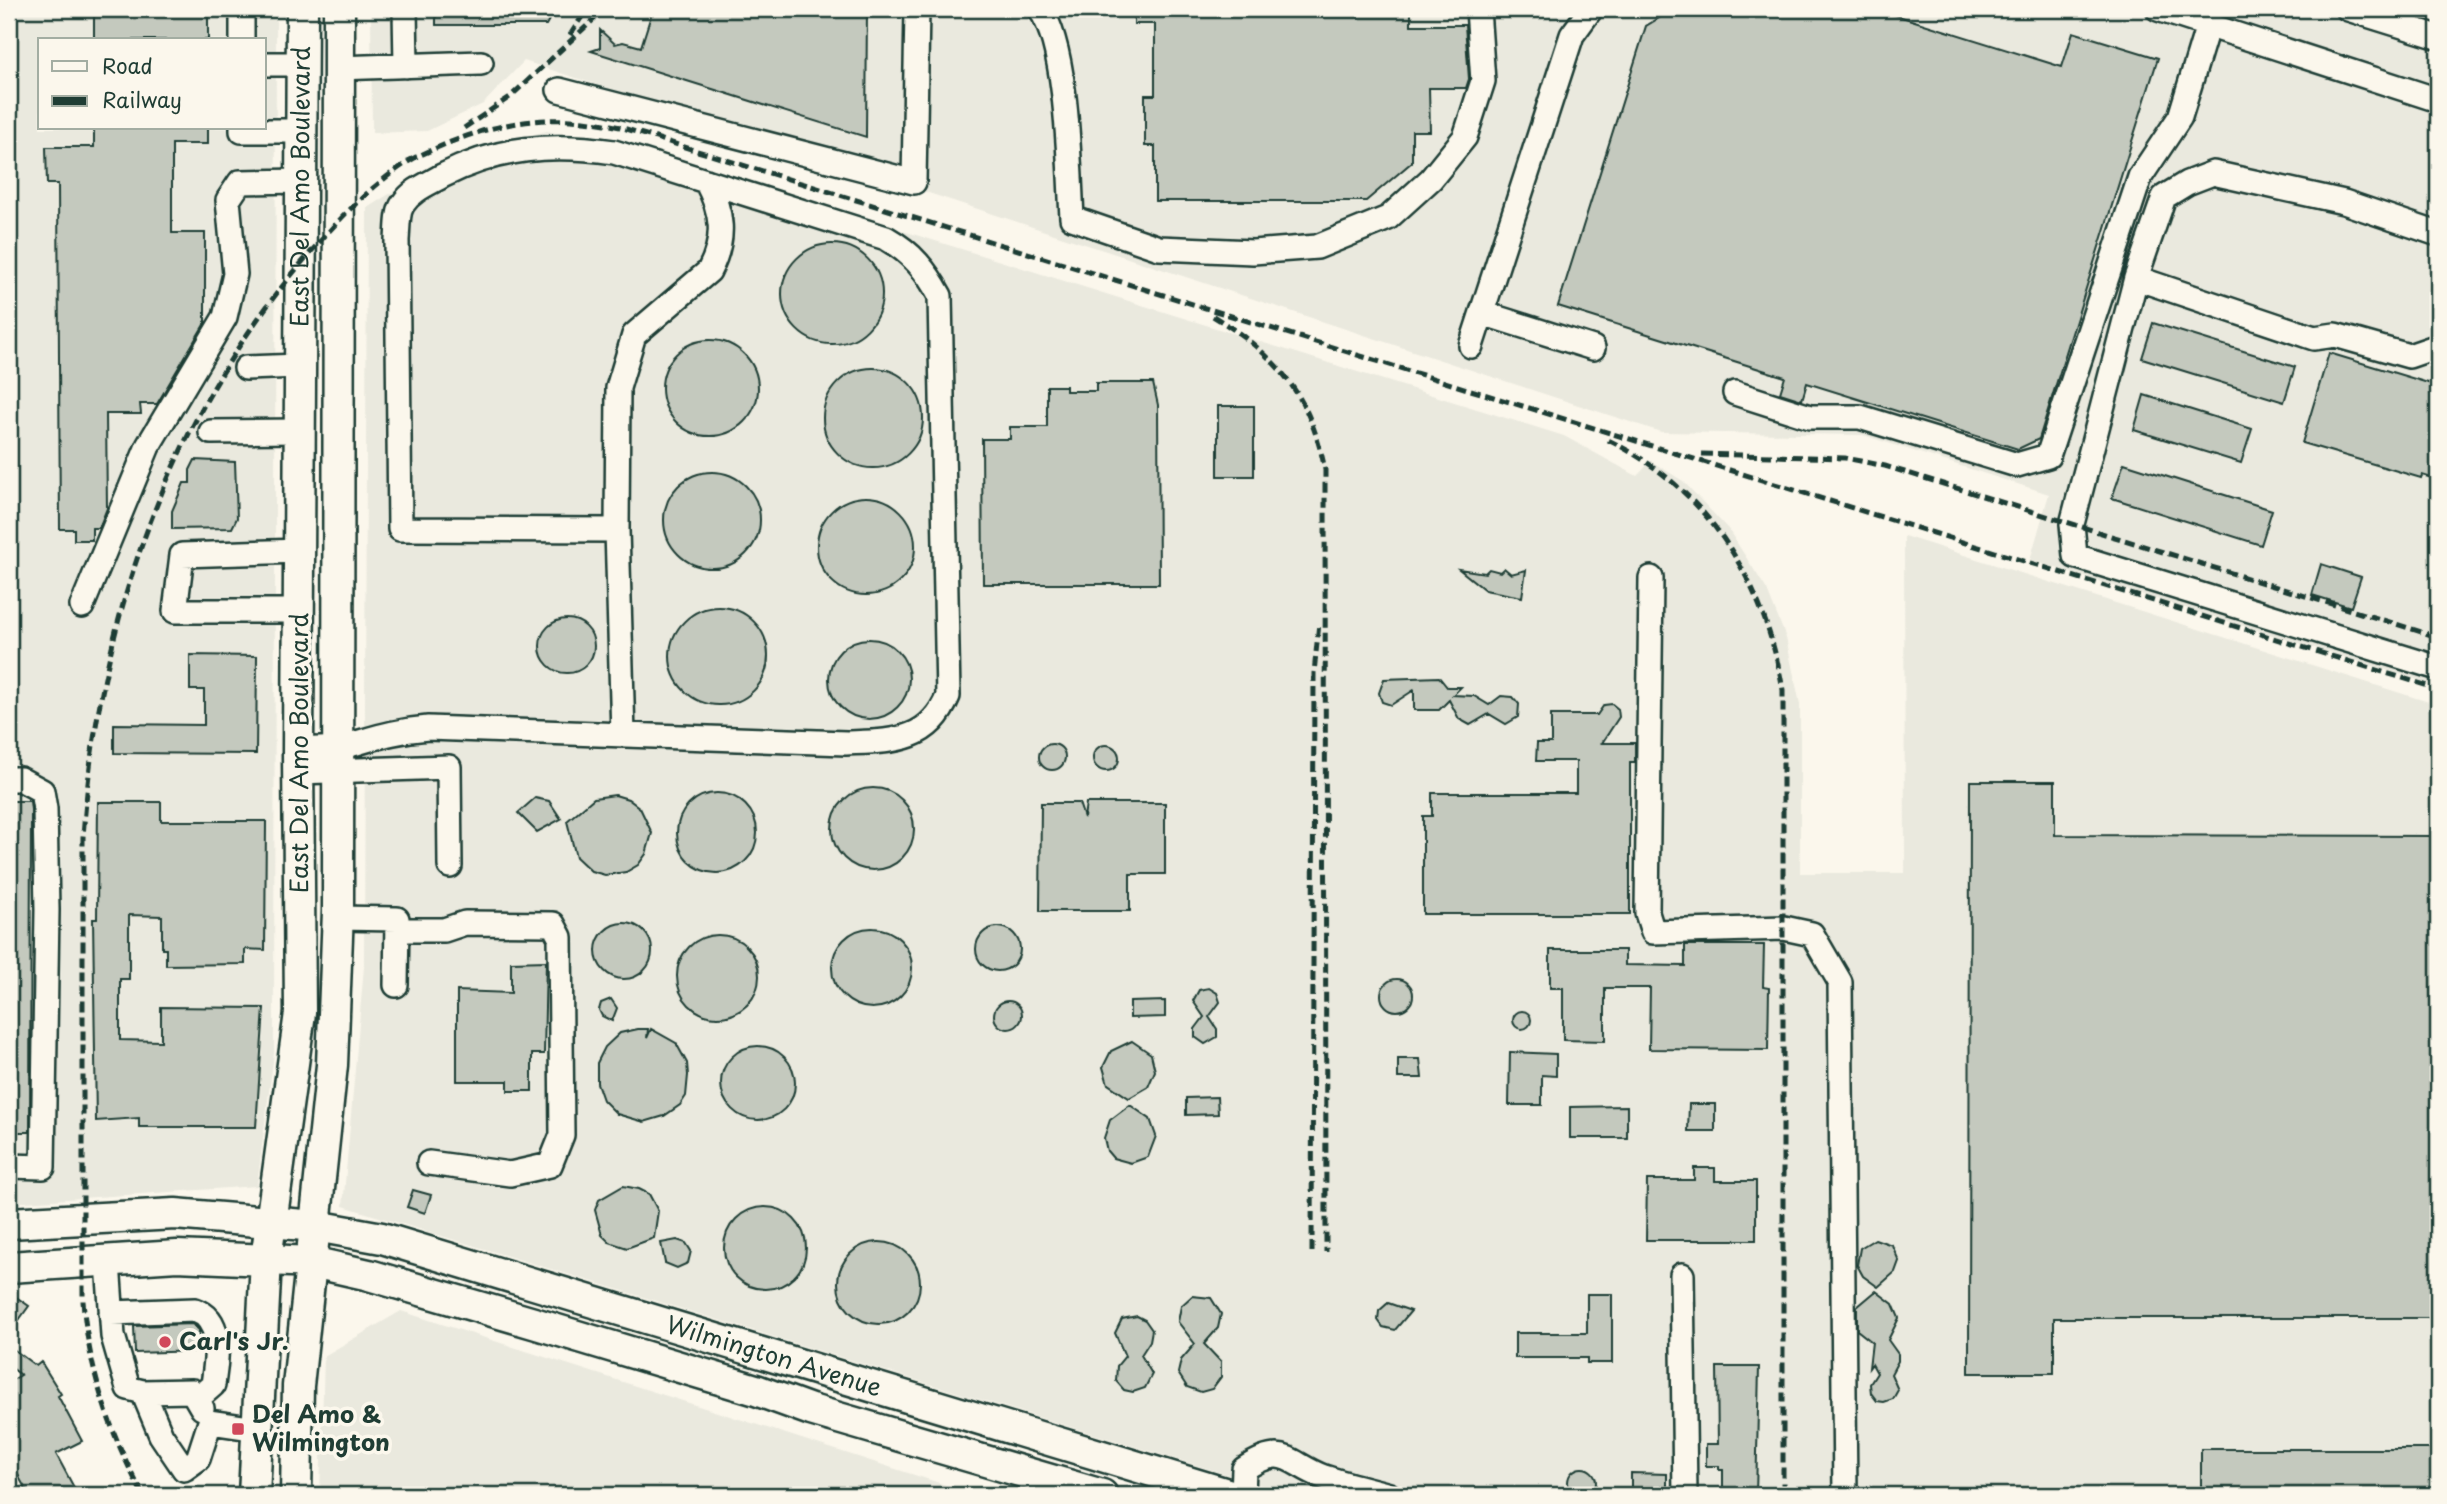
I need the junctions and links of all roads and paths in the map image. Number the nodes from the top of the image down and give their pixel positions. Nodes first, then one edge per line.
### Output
1 (242, 9) edge
2 (302, 9) edge
3 (339, 9) edge
4 (405, 9) edge
5 (917, 9) edge
6 (1040, 9) edge
7 (1478, 9) edge
8 (1591, 9) edge
9 (2158, 9) edge
10 (2348, 9) edge
11 (2208, 25) junction
12 (2438, 37) edge
13 (242, 38) edge
14 (481, 63) dead end
15 (266, 64) edge
16 (302, 64) junction
17 (406, 66) junction
18 (338, 68) junction
19 (559, 90) dead end
20 (2438, 100) edge
21 (242, 130) edge
22 (302, 131) junction
23 (301, 181) junction
24 (706, 181) junction
25 (2438, 234) edge
26 (2136, 278) junction
27 (1482, 313) junction
28 (1471, 346) dead end
29 (2438, 346) edge
30 (1593, 348) dead end
31 (299, 366) junction
32 (246, 368) dead end
33 (1735, 393) dead end
34 (299, 431) junction
35 (211, 432) dead end
36 (617, 530) junction
37 (300, 551) junction
38 (1651, 578) dead end
39 (82, 606) dead end
40 (301, 611) junction
41 (2438, 668) edge
42 (623, 735) junction
43 (338, 760) junction
44 (298, 762) junction
45 (9, 779) edge
46 (450, 866) dead end
47 (337, 918) junction
48 (397, 930) junction
49 (396, 985) dead end
50 (429, 1163) dead end
51 (9, 1166) edge
52 (271, 1222) junction
53 (9, 1223) edge
54 (316, 1226) junction
55 (266, 1259) junction
56 (108, 1262) junction
57 (312, 1262) junction
58 (9, 1267) edge
59 (1682, 1275) dead end
60 (111, 1313) junction
61 (142, 1392) junction
62 (197, 1399) junction
63 (210, 1422) junction
64 (257, 1429) junction
65 (254, 1495) edge
66 (296, 1495) edge
67 (1102, 1495) edge
68 (1231, 1495) edge
69 (1244, 1495) edge
70 (1389, 1495) edge
71 (1685, 1495) edge
72 (1845, 1495) edge

1 - 13 street
2 - 16 main road, East Del Amo Boulevard
3 - 18 main road, East Del Amo Boulevard
4 - 17 street
5 - 19 street
6 - 7 street
8 - 27 street
9 - 11 street
10 - 12 street
11 - 20 street
11 - 33 street
14 - 17 street
15 - 16 street
16 - 22 main road, East Del Amo Boulevard
17 - 18 street
18 - 43 main road, East Del Amo Boulevard
21 - 22 street
22 - 23 main road, East Del Amo Boulevard
23 - 31 main road, East Del Amo Boulevard
23 - 39 street
24 - 36 street
24 - 36 street
24 - 42 street
25 - 26 street
26 - 29 street
26 - 41 street
27 - 28 street
27 - 30 street
31 - 32 street
31 - 34 main road, East Del Amo Boulevard
34 - 35 street
34 - 37 main road, East Del Amo Boulevard
36 - 42 street
37 - 40 main road, East Del Amo Boulevard
37 - 40 street
38 - 72 street
40 - 44 main road, East Del Amo Boulevard
42 - 43 street
43 - 44 street
43 - 46 street
43 - 47 main road, East Del Amo Boulevard
44 - 52 main road, East Del Amo Boulevard
45 - 51 street
47 - 48 street
47 - 54 main road, East Del Amo Boulevard
48 - 49 street
48 - 50 street
52 - 53 main road, Wilmington Avenue
52 - 54 main road, Wilmington Avenue
52 - 55 main road, East Del Amo Boulevard
54 - 57 main road, East Del Amo Boulevard
54 - 68 main road, Wilmington Avenue
55 - 56 main road, Wilmington Avenue
55 - 57 main road, Wilmington Avenue
55 - 64 main road, East Del Amo Boulevard
56 - 58 main road, Wilmington Avenue
56 - 60 street
57 - 66 main road, East Del Amo Boulevard
57 - 67 main road, Wilmington Avenue
59 - 71 street
60 - 61 street
60 - 62 street
61 - 62 street
61 - 63 street
62 - 63 street
63 - 64 street
64 - 65 main road, East Del Amo Boulevard
69 - 70 street

